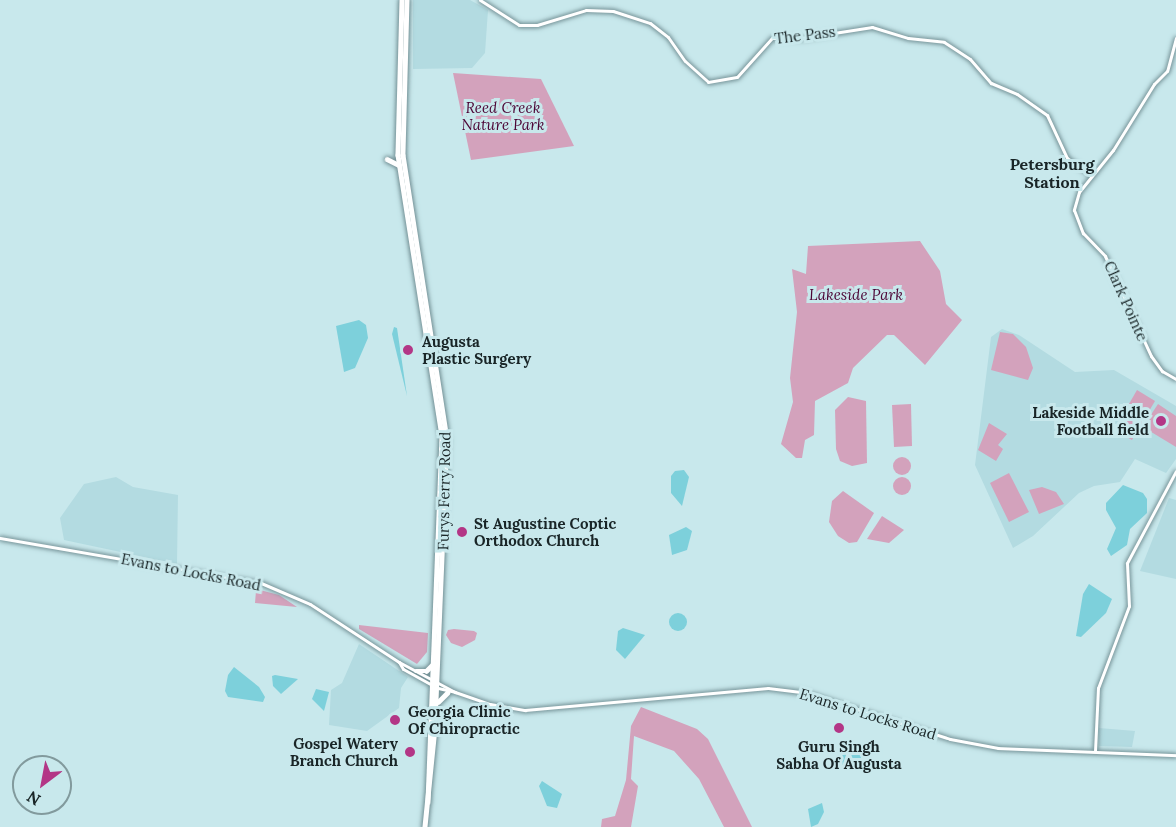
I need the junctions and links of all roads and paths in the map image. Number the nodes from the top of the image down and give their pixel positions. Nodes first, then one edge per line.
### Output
1 (402, 0) edge
2 (407, 0) edge
3 (480, 0) edge
4 (1176, 38) edge
5 (402, 69) junction
6 (387, 159) dead end
7 (399, 165) junction
8 (1091, 175) junction
9 (1176, 379) edge
10 (1176, 471) edge
11 (0, 538) edge
12 (399, 662) junction
13 (433, 664) junction
14 (416, 671) junction
15 (434, 684) junction
16 (454, 692) junction
17 (447, 693) junction
18 (436, 708) junction
19 (1095, 751) junction
20 (1176, 755) edge
21 (428, 804) junction
22 (425, 827) edge

1 - 5 main road, Furys Ferry Road
2 - 5 main road, Furys Ferry Road
3 - 8 street, The Pass
4 - 8 street, Clark Pointe
5 - 7 main road, Furys Ferry Road
5 - 15 main road, Furys Ferry Road
6 - 7 main road
7 - 13 main road, Furys Ferry Road
8 - 9 street, Clark Pointe
10 - 19 street
11 - 12 street, Evans to Locks Road
12 - 14 street, Evans to Locks Road
12 - 15 street, Evans to Locks Road
13 - 14 main road
13 - 15 main road, Furys Ferry Road
14 - 15 street, Evans to Locks Road
15 - 16 street, Evans to Locks Road
15 - 17 street, Evans to Locks Road
15 - 18 main road, Furys Ferry Road
15 - 21 main road, Furys Ferry Road
16 - 17 street, Evans to Locks Road
16 - 19 street, Evans to Locks Road
17 - 18 main road
18 - 21 main road, Furys Ferry Road
19 - 20 street, Evans to Locks Road
21 - 22 main road, Furys Ferry Road

